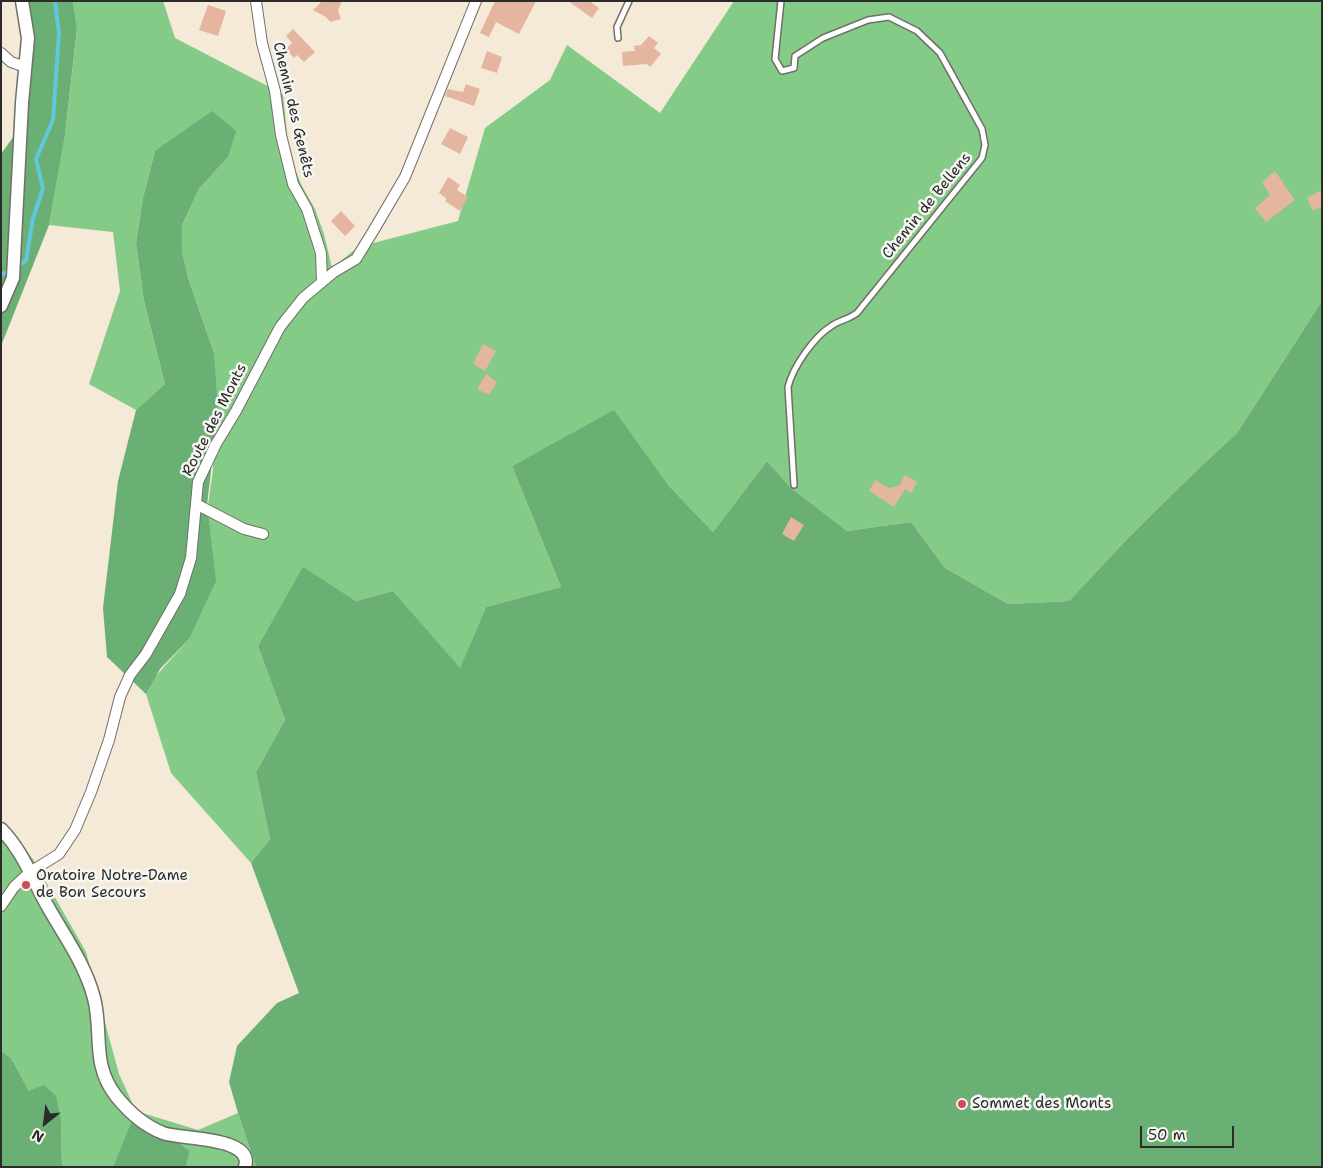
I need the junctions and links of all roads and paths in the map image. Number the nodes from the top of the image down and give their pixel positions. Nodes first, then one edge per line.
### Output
1 (22, 1) edge
2 (476, 1) edge
3 (628, 1) edge
4 (781, 1) edge
5 (257, 2) edge
6 (618, 38) dead end
7 (1, 53) edge
8 (26, 67) junction
9 (322, 282) junction
10 (1, 306) edge
11 (794, 485) dead end
12 (196, 504) junction
13 (264, 534) dead end
14 (1, 830) edge
15 (30, 872) junction
16 (1, 906) edge
17 (245, 1167) edge

1 - 8 street
2 - 9 street, Route des Monts
3 - 6 lane
4 - 11 lane, Chemin de Bellens
5 - 9 street, Chemin des Genêts
7 - 8 street
8 - 10 street
9 - 12 street, Route des Monts
12 - 13 street
12 - 15 street, Route des Monts
14 - 15 street
15 - 16 street, Route des Monts
15 - 17 street

